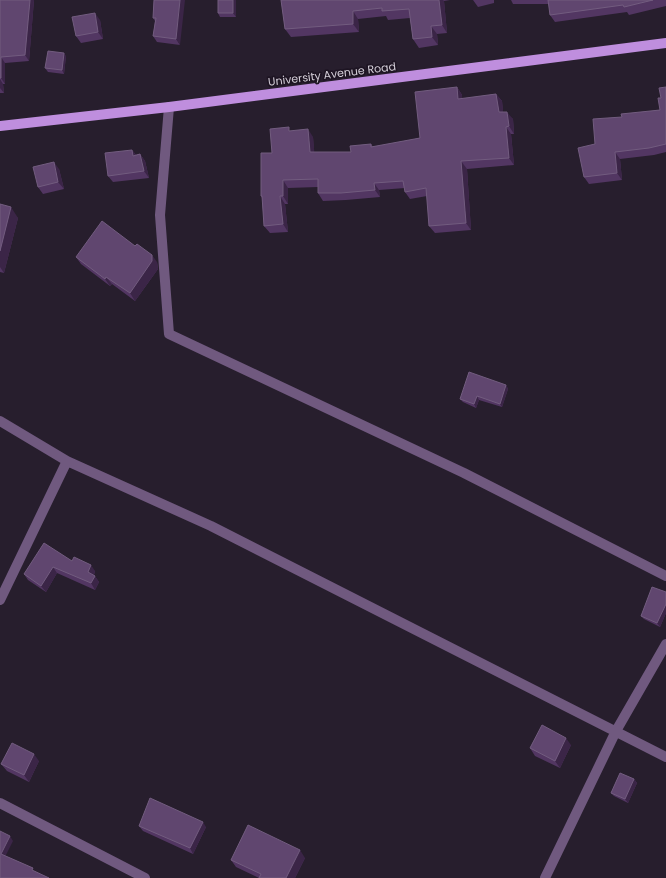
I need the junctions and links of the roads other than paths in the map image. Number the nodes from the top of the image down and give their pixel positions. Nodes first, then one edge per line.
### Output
1 (666, 44) edge
2 (169, 107) junction
3 (0, 126) edge
4 (0, 421) edge
5 (67, 461) junction
6 (666, 576) edge
7 (0, 600) edge
8 (666, 644) edge
9 (616, 731) junction
10 (666, 757) edge
11 (0, 803) edge
12 (145, 878) edge
13 (546, 878) edge

1 - 2 main road, University Avenue Road
2 - 3 main road, University Avenue Road
2 - 6 street
4 - 5 street
5 - 7 street
5 - 9 street
8 - 9 street
9 - 10 street
9 - 13 street
11 - 12 street

